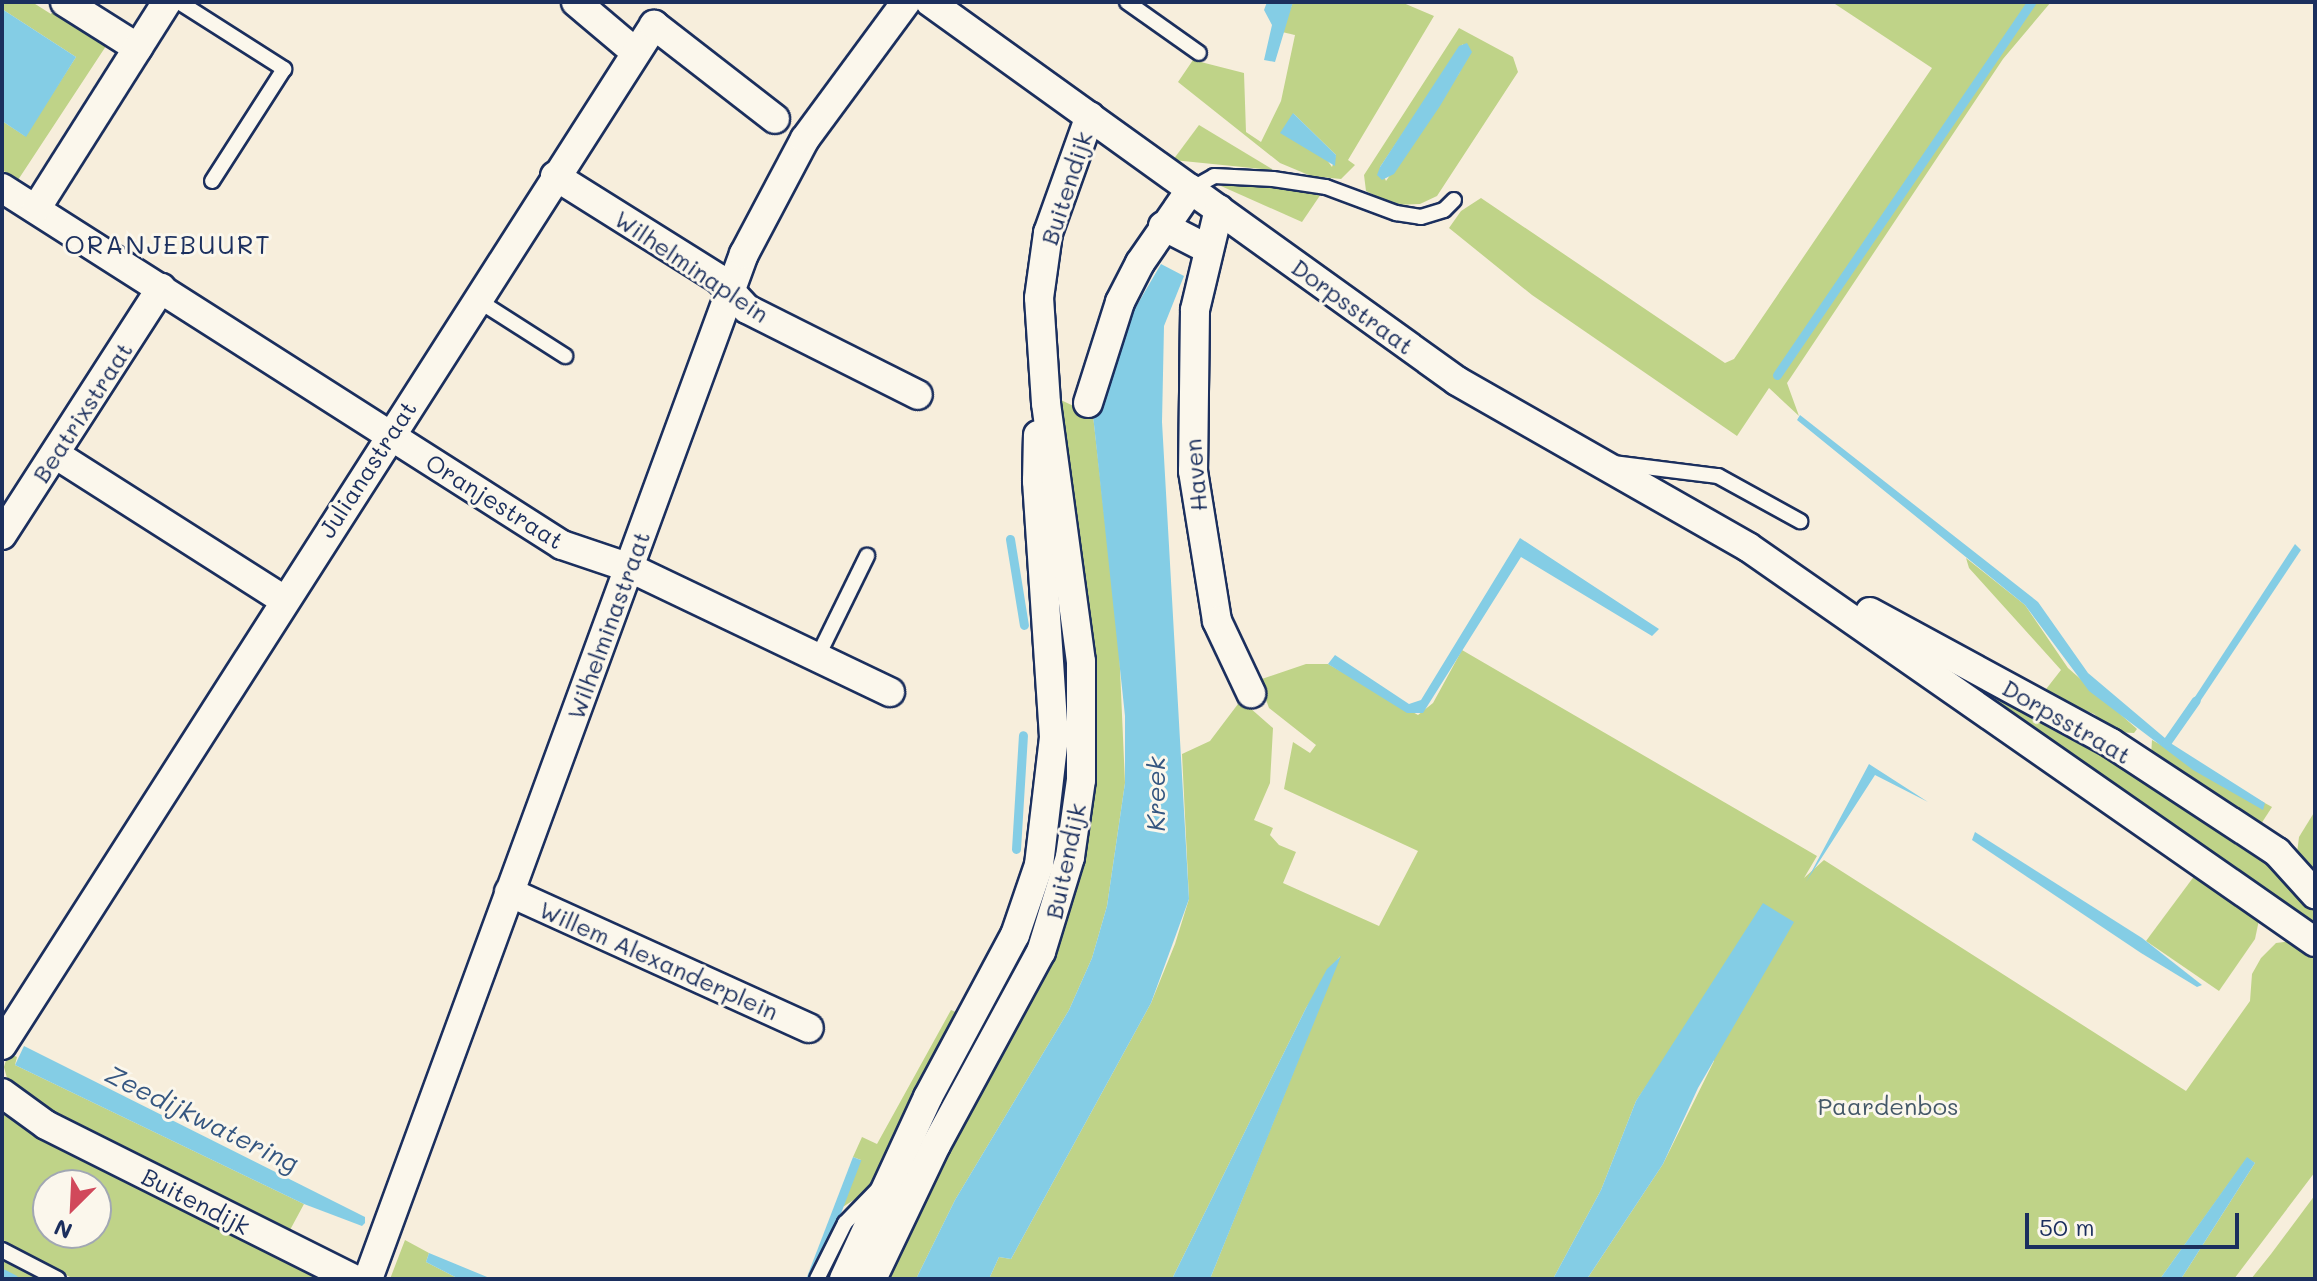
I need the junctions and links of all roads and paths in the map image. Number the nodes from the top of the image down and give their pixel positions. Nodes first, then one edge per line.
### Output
1 (65, 2) edge
2 (167, 2) edge
3 (179, 2) edge
4 (576, 2) edge
5 (906, 2) edge
6 (930, 2) edge
7 (1127, 2) edge
8 (138, 48) junction
9 (634, 51) junction
10 (1199, 53) dead end
11 (1090, 116) junction
12 (775, 119) dead end
13 (555, 176) junction
14 (212, 181) dead end
15 (2, 188) edge
16 (1191, 189) junction
17 (1454, 200) dead end
18 (36, 209) junction
19 (1219, 209) junction
20 (1163, 226) junction
21 (1208, 249) junction
22 (161, 288) junction
23 (730, 291) junction
24 (476, 298) junction
25 (565, 356) dead end
26 (918, 395) dead end
27 (1046, 403) junction
28 (1088, 403) dead end
29 (390, 434) junction
30 (55, 454) junction
31 (1594, 461) junction
32 (1800, 521) dead end
33 (2, 535) edge
34 (867, 556) dead end
35 (630, 568) junction
36 (1797, 579) junction
37 (283, 599) junction
38 (817, 658) junction
39 (890, 692) dead end
40 (1251, 693) dead end
41 (509, 892) junction
42 (2315, 894) edge
43 (2315, 942) edge
44 (809, 1028) dead end
45 (2, 1045) edge
46 (2, 1093) edge
47 (887, 1180) junction
48 (2, 1250) edge
49 (58, 1279) edge
50 (353, 1279) edge
51 (368, 1279) edge
52 (817, 1279) edge
53 (844, 1279) edge
54 (872, 1279) edge

1 - 8 street
2 - 8 street
3 - 14 lane
4 - 9 street
5 - 23 street, Wilhelminastraat
6 - 11 street, Dorpsstraat
7 - 10 lane
8 - 18 street
9 - 12 street, Julianastraat
9 - 13 street, Julianastraat
11 - 16 street, Dorpsstraat
11 - 27 street, Buitendijk
13 - 23 street, Wilhelminaplein
13 - 24 street, Julianastraat
15 - 18 street, Oranjestraat
16 - 17 lane
16 - 19 street, Dorpsstraat
16 - 20 street
18 - 22 street, Oranjestraat
19 - 21 street, Haven
19 - 31 street, Dorpsstraat
20 - 21 street
20 - 28 street
21 - 40 street, Haven
22 - 29 street, Oranjestraat
22 - 30 street, Beatrixstraat
23 - 26 street, Wilhelminaplein
23 - 35 street, Wilhelminastraat
24 - 25 lane
24 - 29 street, Julianastraat
27 - 47 street, Buitendijk
27 - 54 street, Buitendijk
29 - 35 street, Oranjestraat
29 - 37 street, Julianastraat
30 - 33 street, Beatrixstraat
30 - 37 street
31 - 32 lane
31 - 36 street, Dorpsstraat
34 - 38 lane
35 - 38 street, Oranjestraat
35 - 41 street, Wilhelminastraat
36 - 42 street, Dorpsstraat
36 - 43 street, Dorpsstraat
37 - 45 street, Julianastraat
38 - 39 street, Oranjestraat
41 - 44 street, Willem Alexanderplein
41 - 51 street, Wilhelminastraat
46 - 50 street, Buitendijk
47 - 52 lane, Buitendijk
47 - 53 street, Buitendijk
48 - 49 lane

